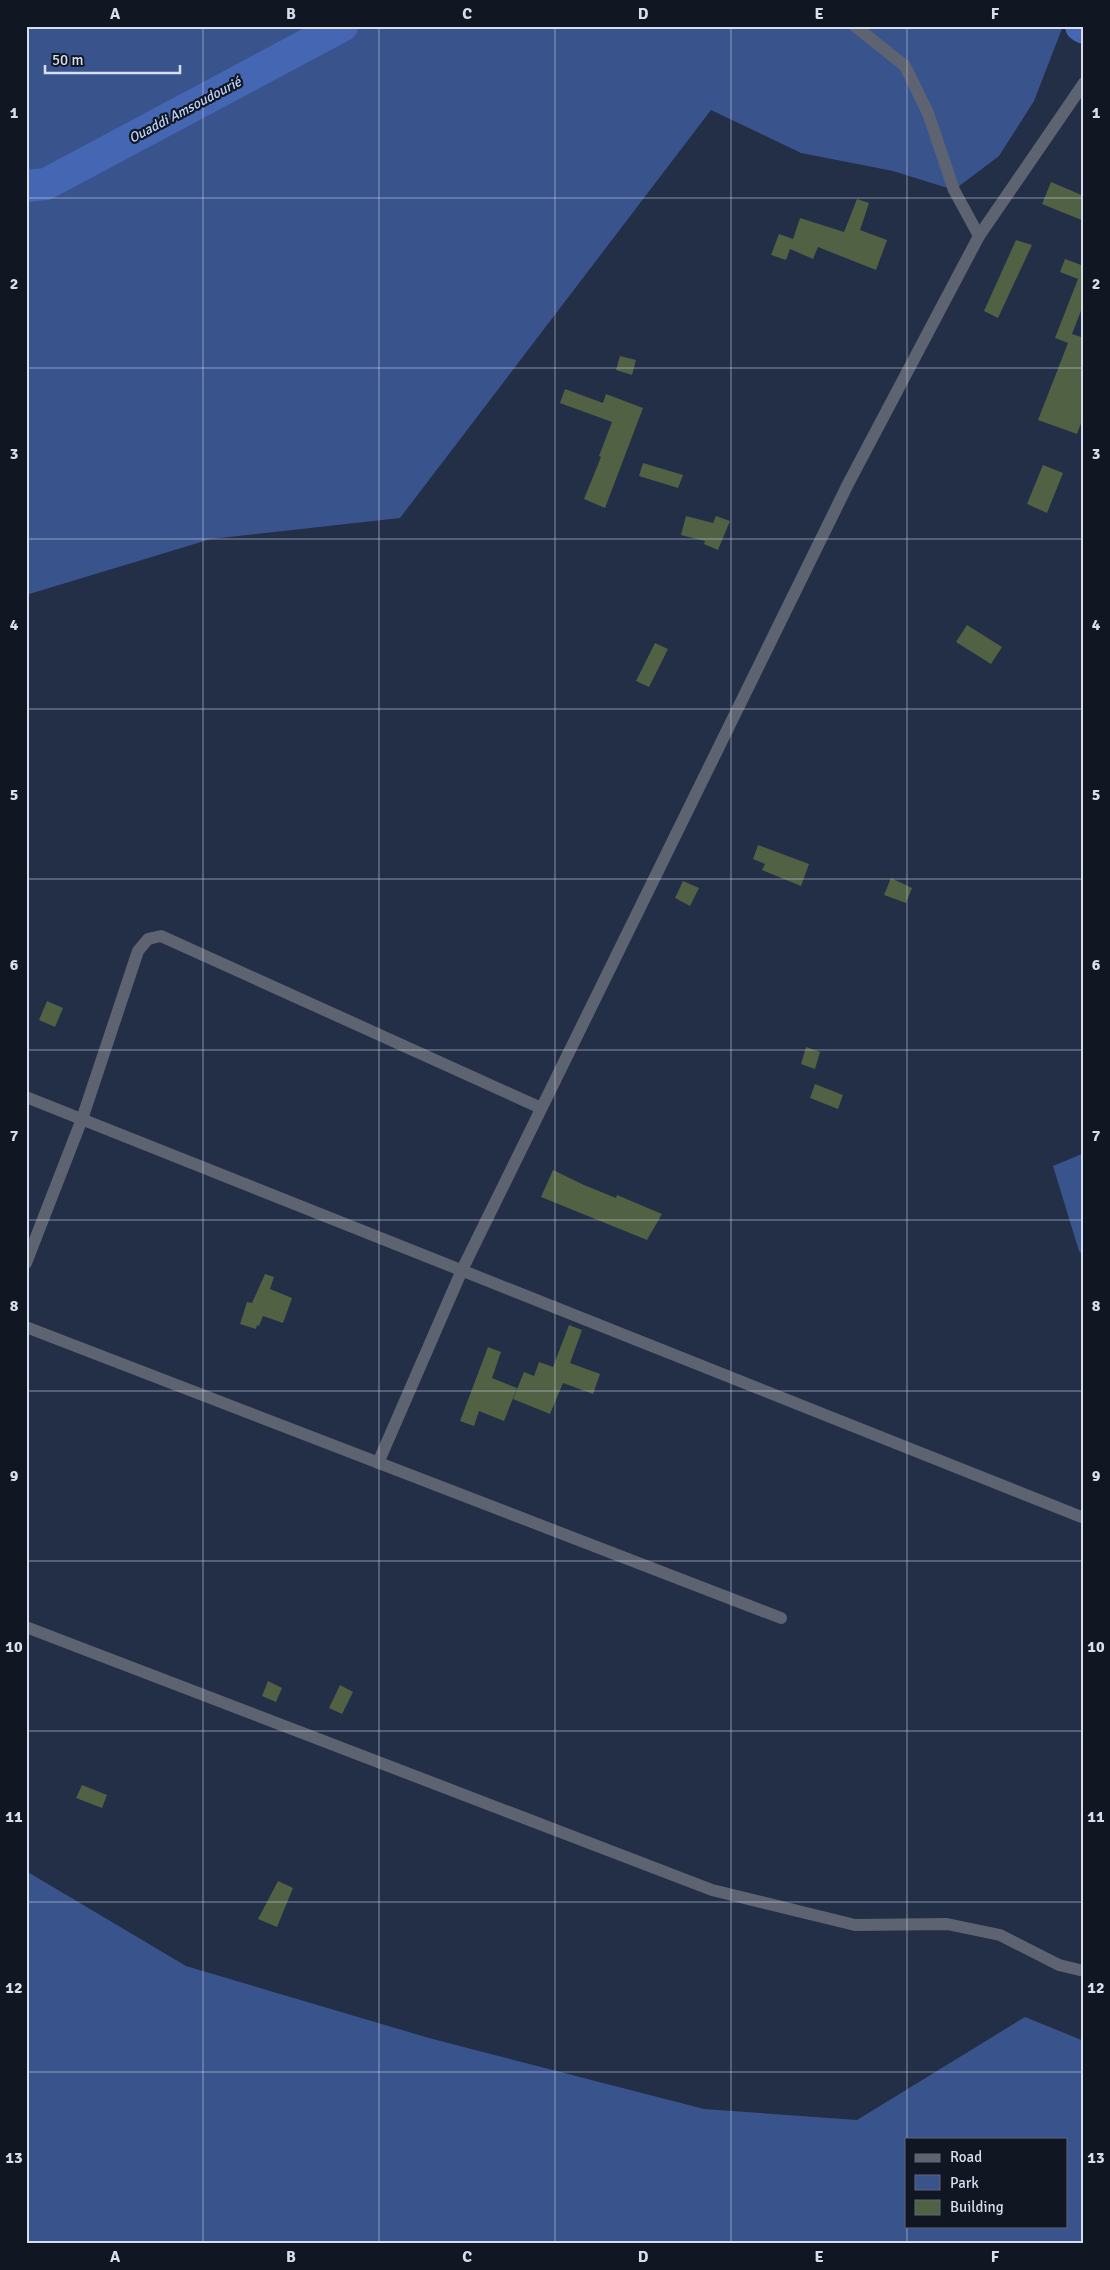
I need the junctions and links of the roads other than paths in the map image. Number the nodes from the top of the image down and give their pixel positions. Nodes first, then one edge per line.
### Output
1 (855, 26) edge
2 (1084, 83) edge
3 (979, 236) junction
4 (26, 1097) edge
5 (541, 1108) junction
6 (82, 1118) junction
7 (26, 1263) edge
8 (462, 1270) junction
9 (26, 1327) edge
10 (378, 1463) junction
11 (1084, 1518) edge
12 (781, 1618) dead end
13 (26, 1627) edge
14 (1084, 1971) edge

1 - 3 street
2 - 3 street
3 - 5 street
4 - 6 street
5 - 6 street
5 - 8 street
6 - 7 street
6 - 8 street
8 - 10 street
8 - 11 street
9 - 10 street
10 - 12 street
13 - 14 street

